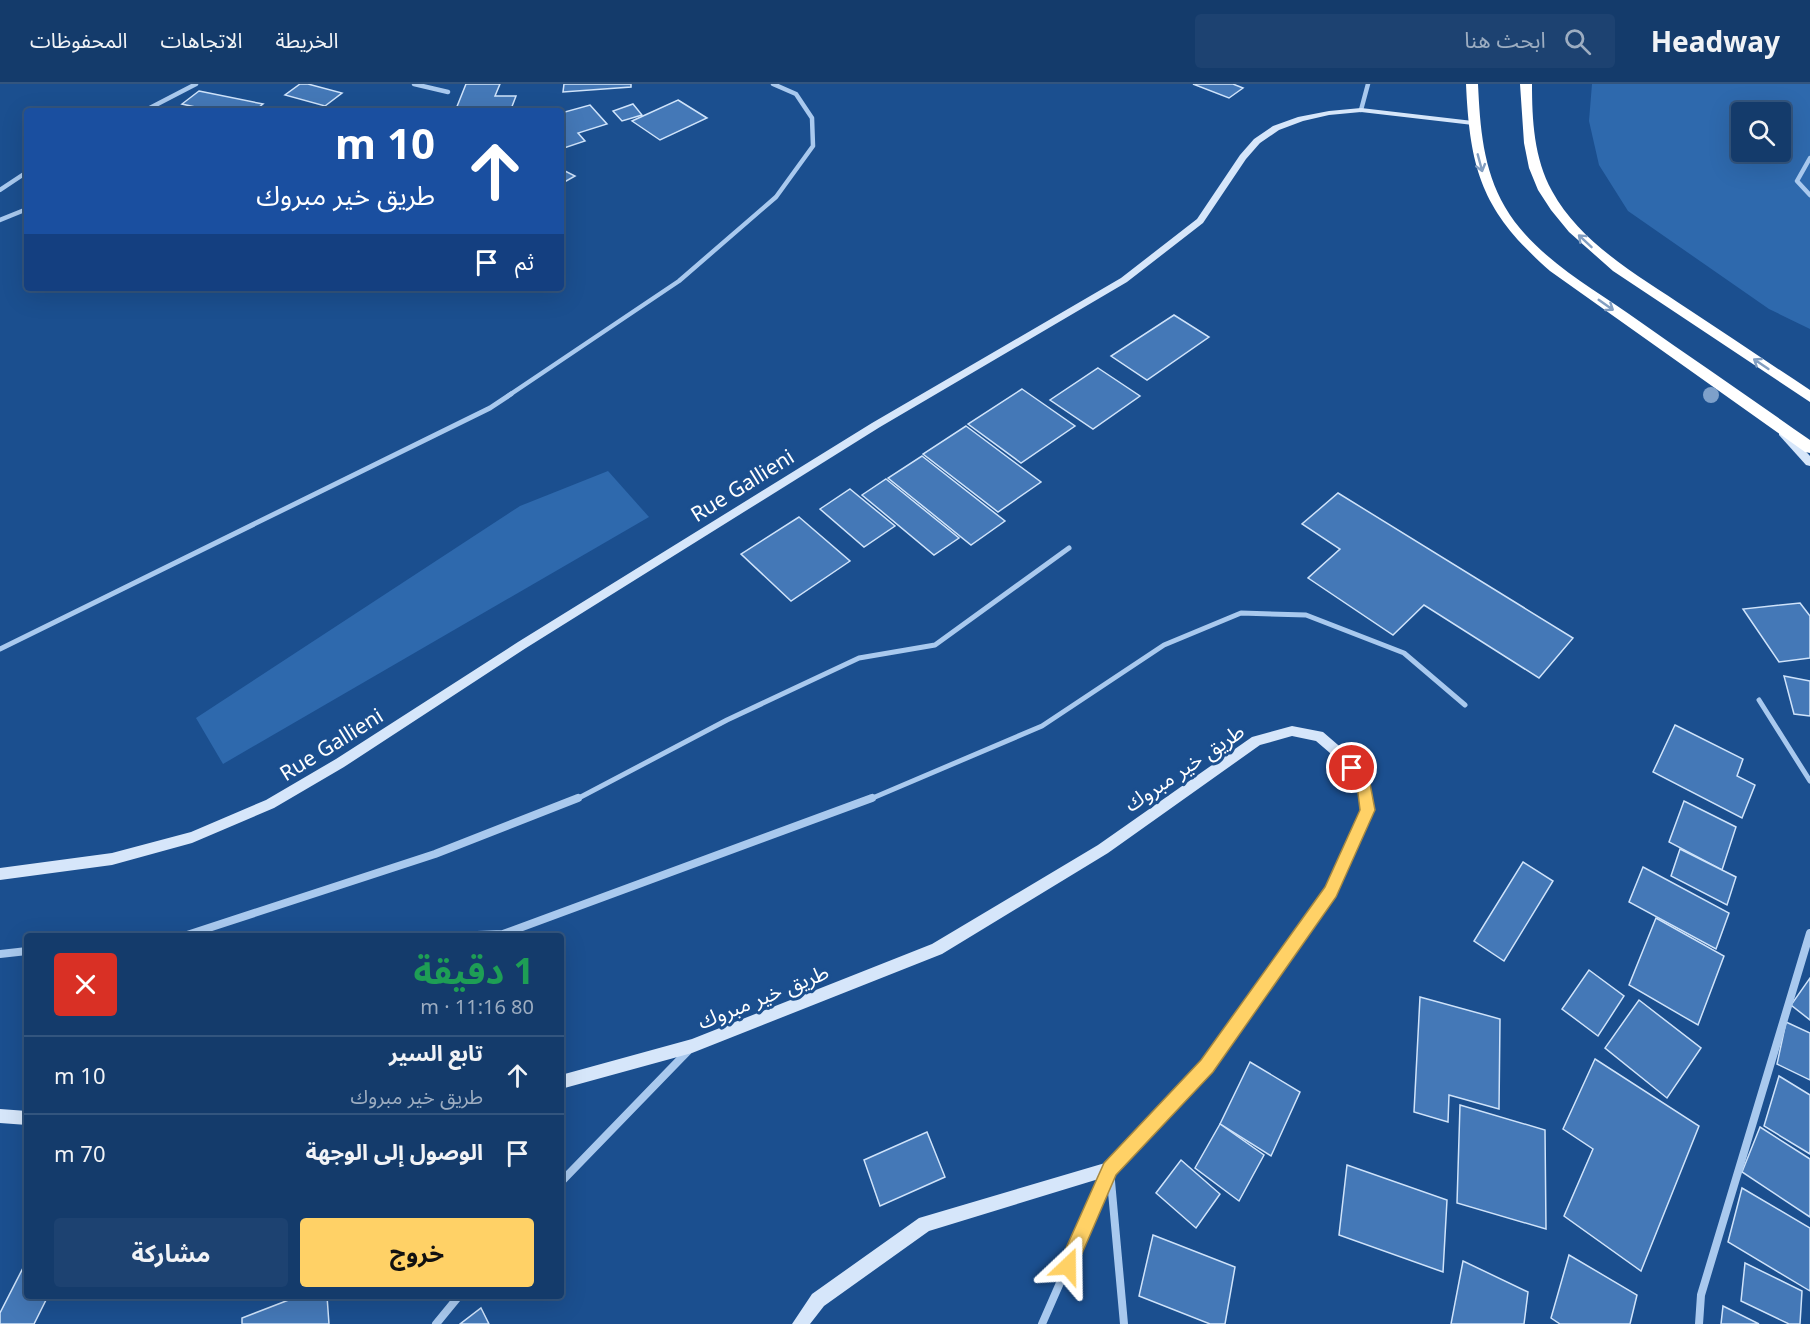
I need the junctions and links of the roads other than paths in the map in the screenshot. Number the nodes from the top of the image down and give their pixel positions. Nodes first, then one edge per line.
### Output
1 (196, 84) edge
2 (414, 84) edge
3 (773, 84) edge
4 (1368, 84) edge
5 (1472, 84) edge
6 (1526, 84) edge
7 (448, 92) dead end
8 (150, 108) edge
9 (1361, 110) junction
10 (1473, 123) junction
11 (1810, 158) edge
12 (24, 174) edge
13 (0, 190) edge
14 (1810, 195) edge
15 (24, 210) edge
16 (0, 220) edge
17 (1810, 397) edge
18 (1774, 423) junction
19 (1810, 448) edge
20 (1810, 462) edge
21 (1069, 548) dead end
22 (0, 649) edge
23 (1759, 700) dead end
24 (1465, 705) dead end
25 (1810, 781) edge
26 (0, 874) edge
27 (197, 933) edge
28 (506, 933) edge
29 (1810, 933) edge
30 (24, 951) edge
31 (0, 954) edge
32 (692, 1046) junction
33 (564, 1081) edge
34 (0, 1116) edge
35 (24, 1118) edge
36 (1110, 1169) junction
37 (564, 1179) edge
38 (457, 1299) edge
39 (436, 1324) edge
40 (800, 1324) edge
41 (1042, 1324) edge
42 (1124, 1324) edge
43 (1699, 1324) edge

1 - 8 street
2 - 7 street
3 - 22 street
4 - 9 street
5 - 10 highway
17 -> 6 highway
9 - 10 street, Rue Gallieni
9 - 26 street, Rue Gallieni
10 -> 18 highway
11 - 14 street
12 - 13 street
15 - 16 street
18 - 19 highway
18 - 20 street
21 - 27 street
23 - 25 street
24 - 28 street
29 - 43 street
30 - 31 street
32 - 33 street, طريق خير مبروك
32 - 36 street, طريق خير مبروك
32 - 37 street
34 - 35 street
36 - 40 street
36 - 41 street
36 - 42 street
38 - 39 street

